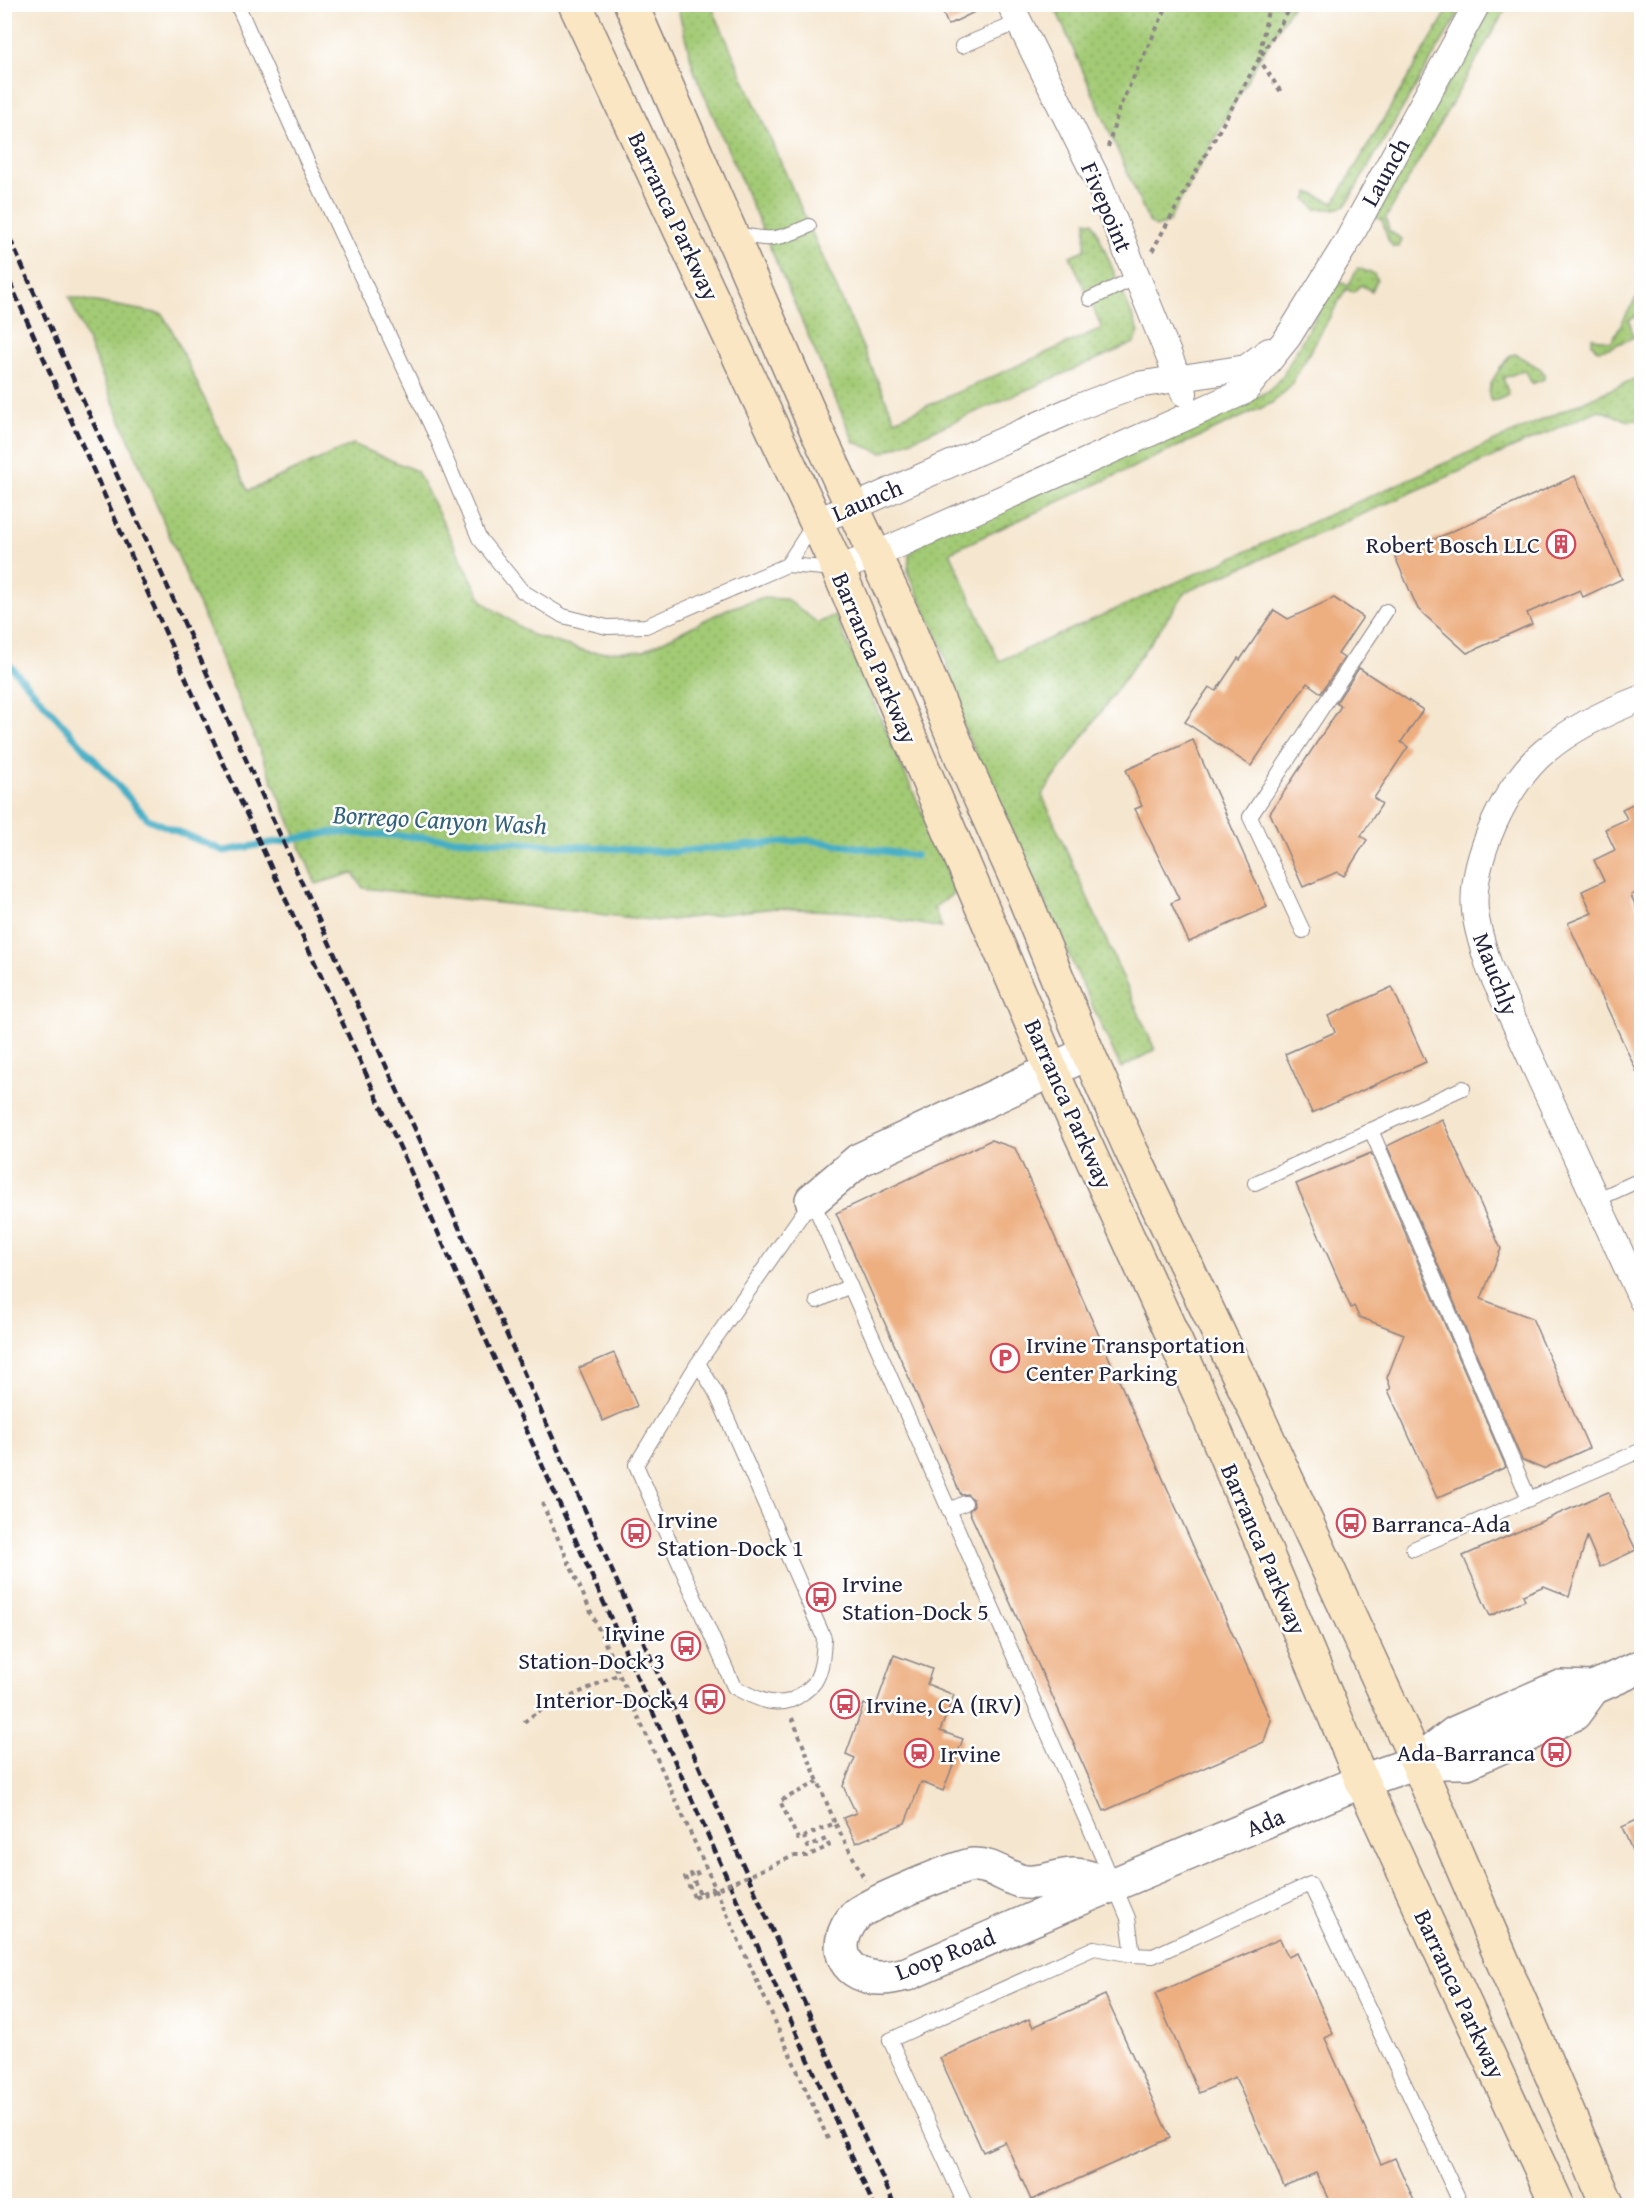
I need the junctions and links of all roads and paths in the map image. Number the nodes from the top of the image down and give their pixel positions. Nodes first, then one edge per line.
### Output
1 (237, 4) edge
2 (575, 4) edge
3 (631, 4) edge
4 (1168, 4) edge
5 (1269, 4) edge
6 (1293, 4) edge
7 (1477, 4) edge
8 (1015, 13) edge
9 (962, 46) dead end
10 (1259, 59) junction
11 (1281, 92) dead end
12 (1098, 181) junction
13 (809, 226) dead end
14 (730, 232) junction
15 (1137, 278) junction
16 (1090, 299) dead end
17 (1288, 337) junction
18 (1178, 379) junction
19 (1194, 414) junction
20 (854, 507) junction
21 (815, 522) junction
22 (875, 555) junction
23 (787, 565) junction
24 (838, 569) junction
25 (1386, 611) dead end
26 (1641, 698) edge
27 (1303, 931) dead end
28 (1088, 1053) junction
29 (1051, 1069) junction
30 (1463, 1088) dead end
31 (1371, 1130) junction
32 (1641, 1179) edge
33 (1255, 1183) dead end
34 (812, 1200) junction
35 (1596, 1200) junction
36 (850, 1286) junction
37 (1641, 1300) edge
38 (817, 1301) dead end
39 (698, 1363) junction
40 (1641, 1450) edge
41 (1529, 1499) junction
42 (543, 1503) dead end
43 (965, 1503) dead end
44 (949, 1510) junction
45 (1413, 1549) dead end
46 (1641, 1666) edge
47 (620, 1674) junction
48 (786, 1703) junction
49 (524, 1722) dead end
50 (1417, 1762) junction
51 (1362, 1781) junction
52 (818, 1782) junction
53 (835, 1823) junction
54 (804, 1837) junction
55 (701, 1872) dead end
56 (695, 1875) dead end
57 (1114, 1885) junction
58 (715, 1887) junction
59 (877, 1902) junction
60 (1133, 1955) junction
61 (829, 2141) dead end
62 (966, 2205) edge
63 (1462, 2205) edge
64 (1558, 2205) edge
65 (1608, 2205) edge

1 - 23 lane
2 - 21 main road, Barranca Parkway
3 - 14 main road, Barranca Parkway
4 - 12 path
5 - 10 path
6 - 10 path
7 - 17 street, Launch
8 - 9 lane
8 - 12 street, Fivepoint
10 - 11 path
10 - 15 path
12 - 15 street, Fivepoint
13 - 14 lane
14 - 20 main road, Barranca Parkway
15 - 16 lane
15 - 18 street, Fivepoint
17 - 18 street, Launch
17 - 19 street, Launch
18 - 19 street, Fivepoint
18 - 20 street, Launch
19 - 22 street, Launch
20 - 21 street, Launch
20 - 22 main road, Barranca Parkway
21 - 23 lane, Launch
21 - 24 main road, Barranca Parkway
22 - 24 street, Launch
22 - 28 main road, Barranca Parkway
23 - 24 lane, Launch
24 - 29 main road, Barranca Parkway
25 - 27 lane
26 - 35 street, Mauchly
28 - 29 street
28 - 50 main road, Barranca Parkway
29 - 34 street
29 - 51 main road, Barranca Parkway
30 - 31 lane
31 - 33 lane
31 - 41 lane
32 - 35 lane
34 - 36 lane
34 - 39 lane
35 - 37 street, Mauchly
36 - 38 lane
36 - 44 lane
39 - 48 lane
39 - 48 lane
40 - 41 lane
41 - 45 lane
42 - 47 path
43 - 44 lane
44 - 57 lane
46 - 50 street, Ada
47 - 49 path
47 - 58 path
48 - 52 path
50 - 51 street, Ada
50 - 65 main road, Barranca Parkway
51 - 57 street, Ada
51 - 64 main road, Barranca Parkway
52 - 53 path
52 - 54 path
53 - 54 path
53 - 59 path
54 - 58 path, bridge
55 - 56 path
57 - 59 street, Loop Road
57 - 59 street, Loop Road
57 - 60 lane
58 - 61 path
60 - 62 lane
60 - 63 lane

